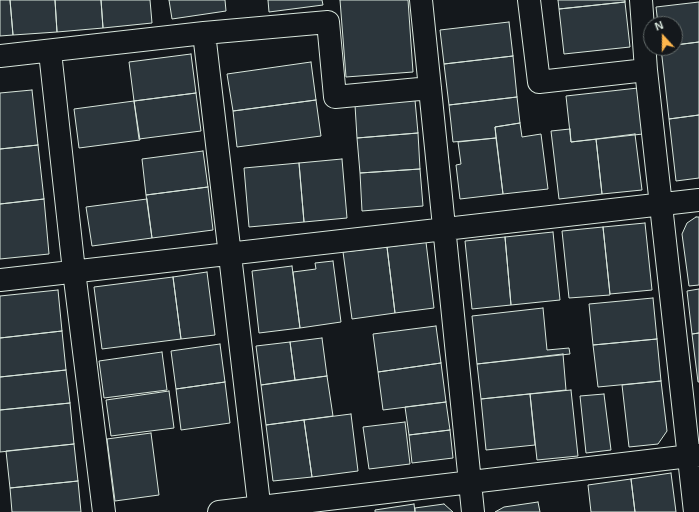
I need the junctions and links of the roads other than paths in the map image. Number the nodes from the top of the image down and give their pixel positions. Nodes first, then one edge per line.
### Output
1 (422, 0) edge
2 (529, 0) edge
3 (641, 0) edge
4 (204, 34) junction
5 (50, 52) junction
6 (0, 56) edge
7 (646, 70) junction
8 (430, 88) junction
9 (699, 200) edge
10 (661, 205) junction
11 (444, 230) junction
12 (230, 253) junction
13 (74, 271) junction
14 (0, 280) edge
15 (694, 456) edge
16 (470, 484) junction
17 (260, 510) edge
18 (104, 512) edge
19 (219, 512) edge
20 (473, 512) edge
21 (695, 512) edge

1 - 8 street
2 - 7 street
3 - 7 street
4 - 5 street
4 - 8 street
4 - 12 street
5 - 6 street
5 - 13 street
7 - 10 street
8 - 11 street
9 - 10 street
10 - 11 street
10 - 15 street
11 - 12 street
11 - 16 street
12 - 13 street
12 - 17 street
13 - 14 street
13 - 18 street
15 - 16 street
15 - 21 street
16 - 17 street
16 - 20 street
17 - 19 street

